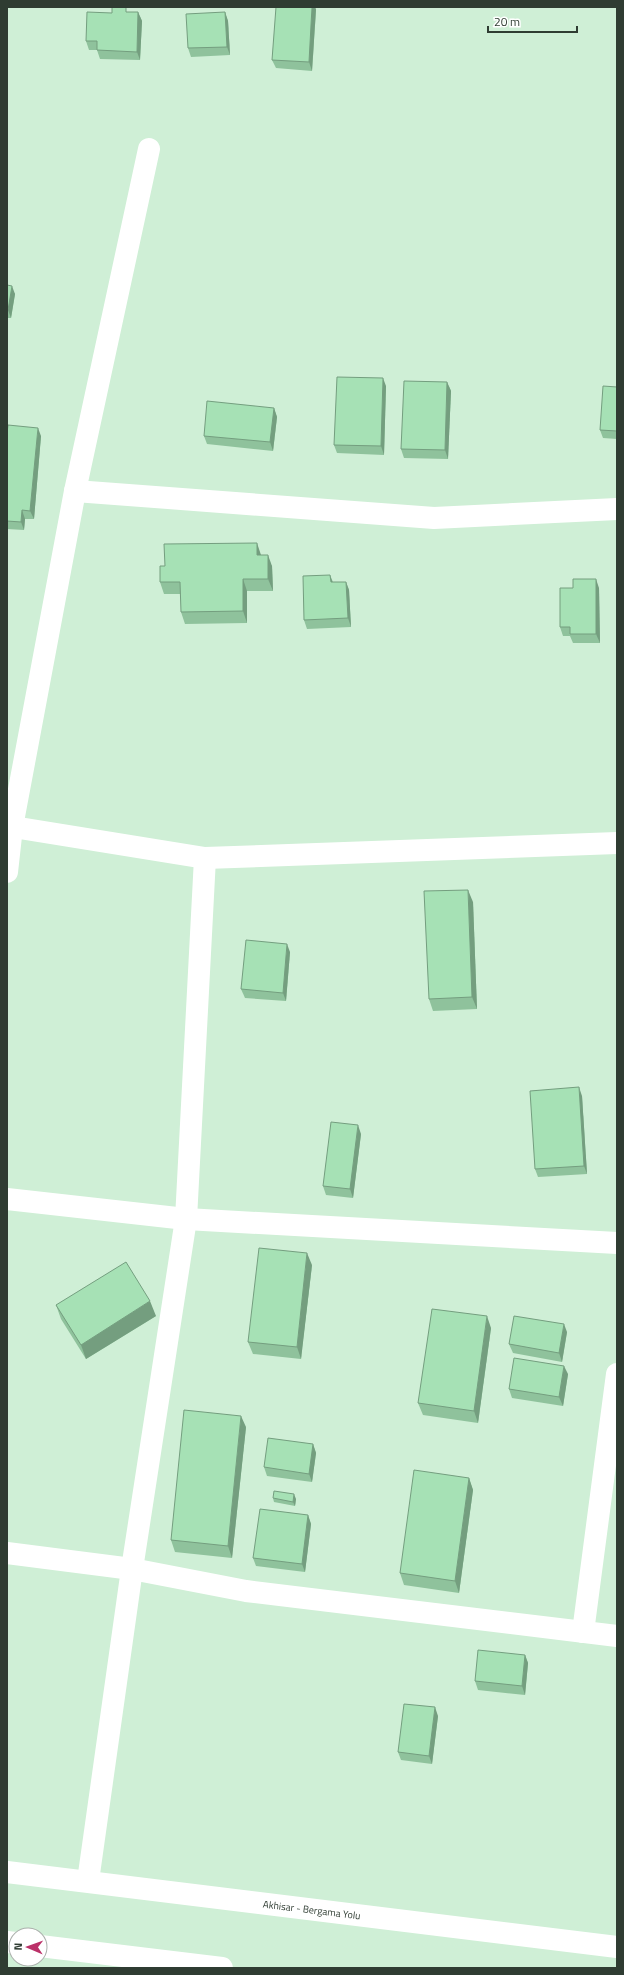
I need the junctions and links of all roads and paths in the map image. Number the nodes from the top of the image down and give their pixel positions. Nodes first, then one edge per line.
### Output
1 (150, 149) dead end
2 (75, 492) junction
3 (617, 509) edge
4 (9, 827) edge
5 (617, 842) edge
6 (205, 858) junction
7 (7, 872) edge
8 (7, 1199) edge
9 (186, 1219) junction
10 (617, 1243) edge
11 (617, 1374) edge
12 (7, 1553) edge
13 (132, 1569) junction
14 (583, 1632) junction
15 (617, 1636) edge
16 (7, 1872) edge
17 (88, 1881) junction
18 (48, 1947) edge
19 (617, 1947) edge
20 (222, 1968) edge

1 - 2 street
2 - 3 street
2 - 4 street
4 - 6 street
4 - 7 street
5 - 6 street
6 - 9 street
8 - 9 street
9 - 10 street
9 - 13 street
11 - 14 street
12 - 13 street
13 - 14 street
13 - 17 street
14 - 15 street
16 - 17 street, Akhisar - Bergama Yolu
17 - 19 street, Akhisar - Bergama Yolu
18 - 20 street

